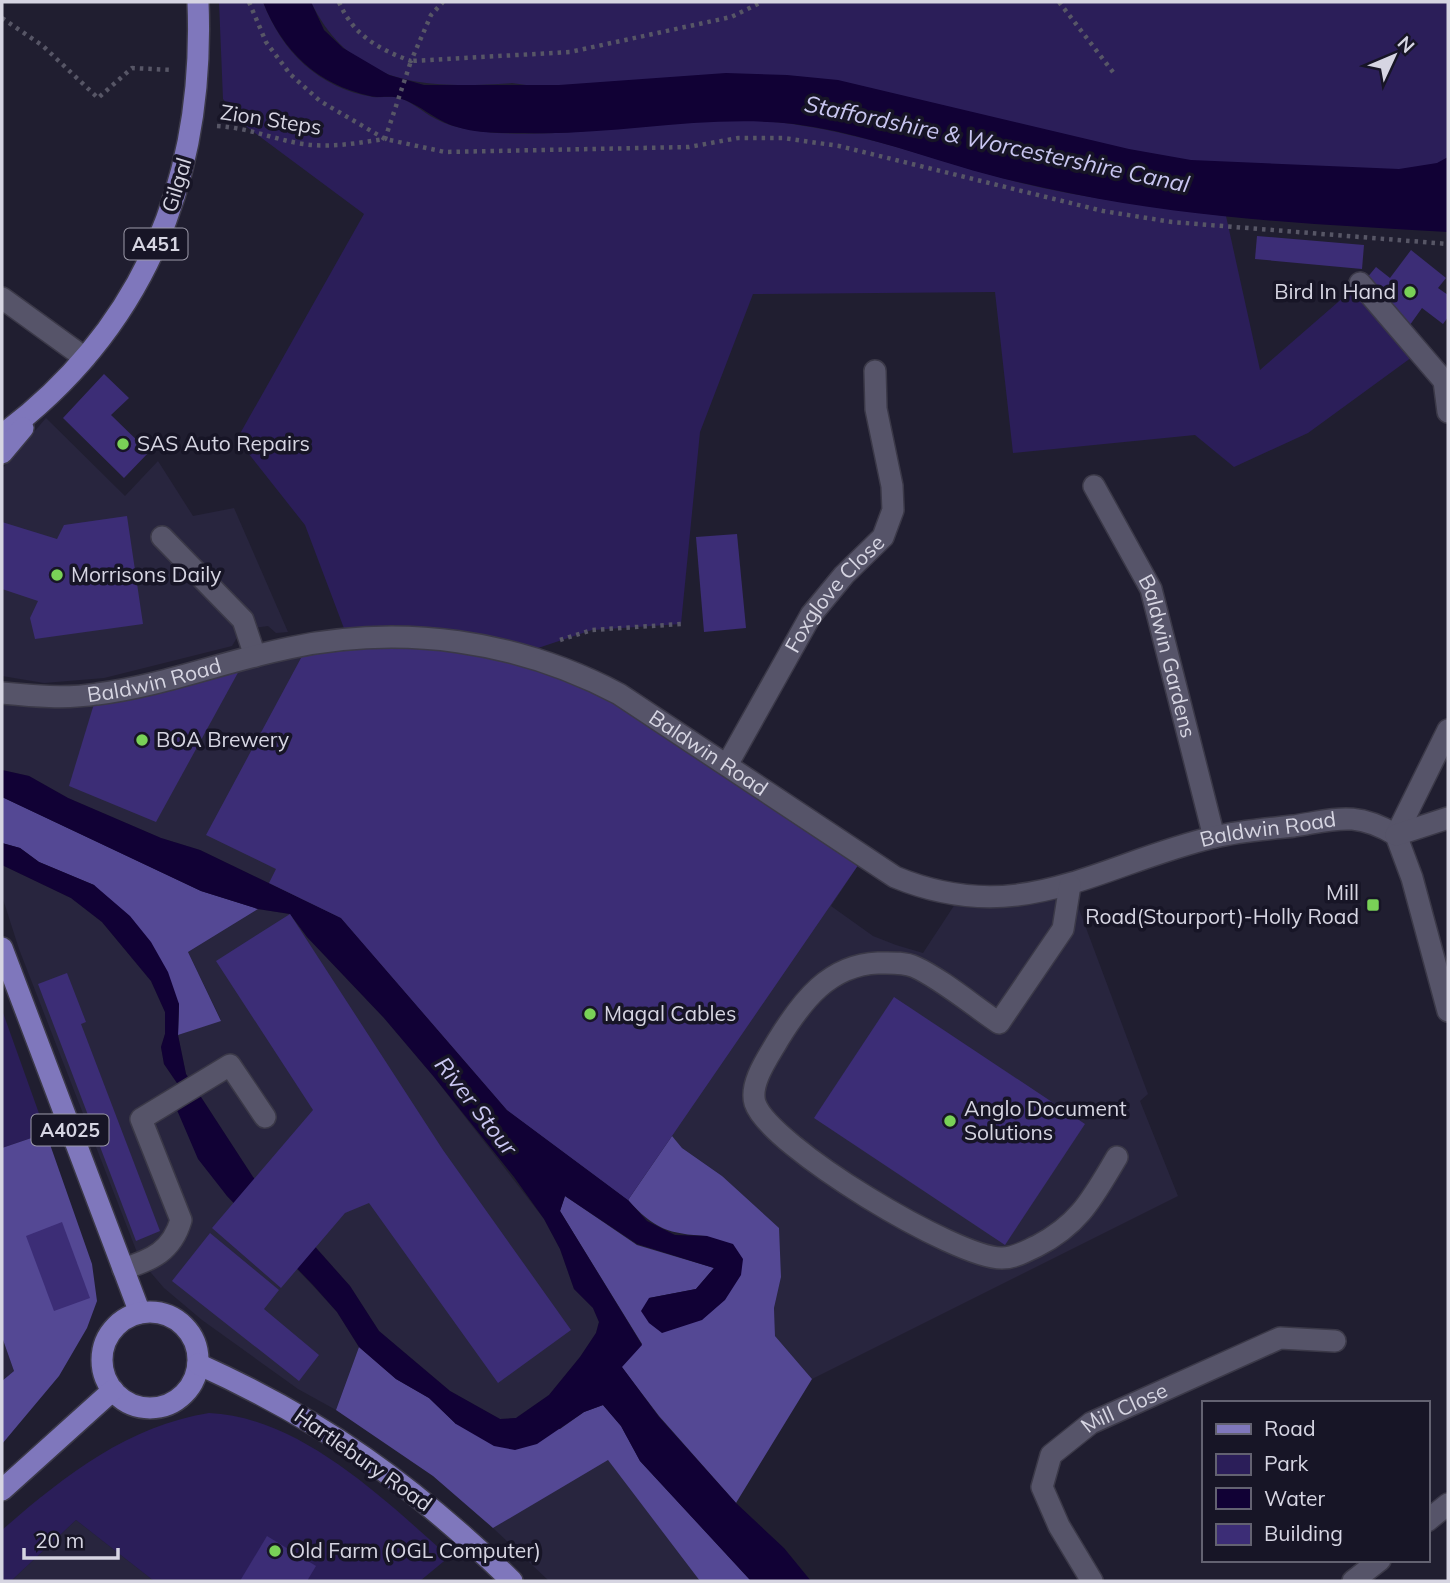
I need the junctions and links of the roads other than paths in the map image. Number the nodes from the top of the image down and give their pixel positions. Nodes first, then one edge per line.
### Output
1 (198, 2) edge
2 (1360, 283) dead end
3 (2, 298) edge
4 (85, 358) junction
5 (875, 371) dead end
6 (1446, 378) edge
7 (59, 387) junction
8 (1448, 412) edge
9 (2, 435) edge
10 (2, 453) edge
11 (1094, 486) dead end
12 (162, 537) dead end
13 (255, 656) junction
14 (2, 693) edge
15 (1448, 730) edge
16 (727, 765) junction
17 (1448, 818) edge
18 (1396, 835) junction
19 (1214, 837) junction
20 (1070, 886) junction
21 (2, 948) edge
22 (1448, 1011) edge
23 (265, 1117) dead end
24 (1117, 1157) dead end
25 (123, 1269) junction
26 (140, 1313) junction
27 (1335, 1341) dead end
28 (198, 1364) junction
29 (113, 1390) junction
30 (2, 1490) edge
31 (1448, 1504) edge
32 (1429, 1519) edge
33 (1377, 1562) edge
34 (512, 1581) edge
35 (1092, 1581) edge
36 (1353, 1581) edge

1 - 4 main road, Gilgal / A451
2 - 6 street
3 - 4 street
4 - 7 main road, Gilgal / A451
5 - 16 street, Foxglove Close
6 - 8 street
7 - 9 main road, Gilgal / A451
7 - 10 main road
11 - 19 street, Baldwin Gardens
12 - 13 street
13 - 14 street, Baldwin Road
13 - 16 street, Baldwin Road
15 - 18 street
16 - 20 street, Baldwin Road
17 - 18 street
18 - 19 street, Baldwin Road
18 - 22 street
19 - 20 street, Baldwin Road
20 - 24 street
21 - 25 main road, A4025
23 - 25 street
25 - 26 main road, A4025
26 - 28 main road
26 - 29 main road
27 - 35 street, Mill Close
28 - 29 main road
28 - 34 main road, Hartlebury Road
29 - 30 main road
31 - 32 street
33 - 36 street

